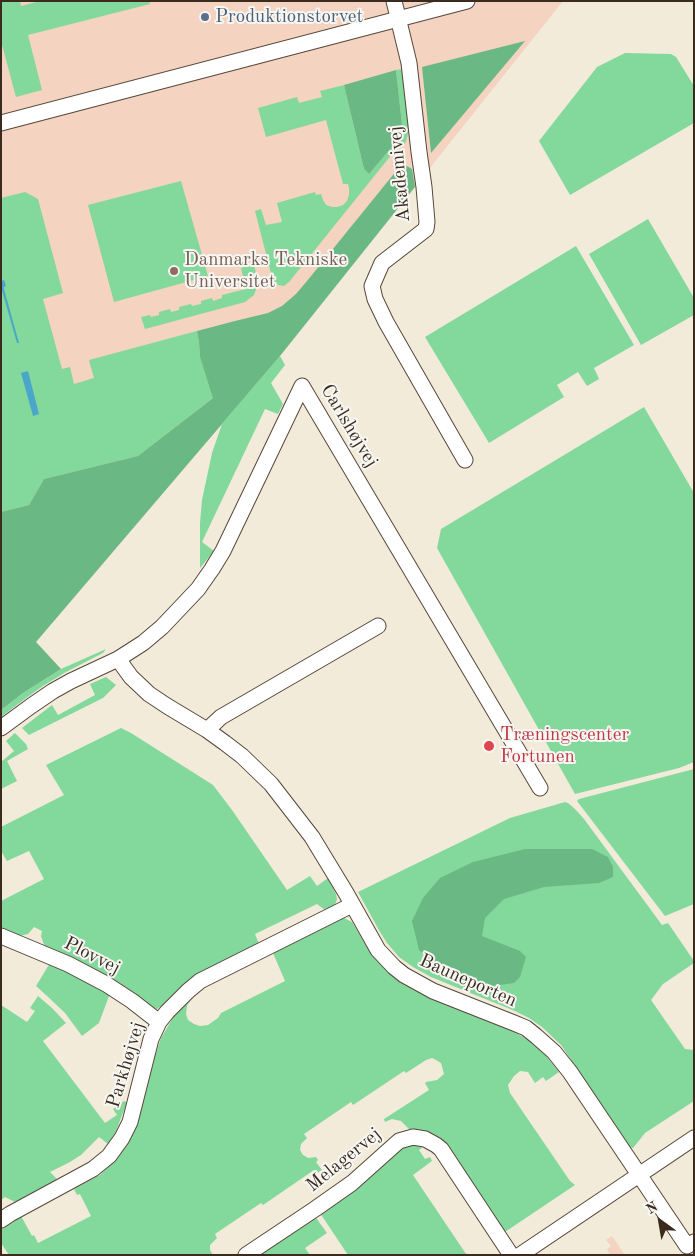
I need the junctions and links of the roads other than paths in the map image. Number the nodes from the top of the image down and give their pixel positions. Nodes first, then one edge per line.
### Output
1 (394, 1) edge
2 (467, 1) edge
3 (399, 19) junction
4 (1, 123) edge
5 (465, 460) dead end
6 (378, 626) dead end
7 (118, 659) junction
8 (1, 728) edge
9 (207, 730) junction
10 (540, 788) dead end
11 (352, 905) junction
12 (1, 936) edge
13 (159, 1022) junction
14 (694, 1138) edge
15 (638, 1175) junction
16 (1, 1220) edge
17 (694, 1242) edge
18 (246, 1255) edge
19 (511, 1255) edge
20 (520, 1255) edge

1 - 3 street, Akademivej
2 - 3 street
3 - 4 street
3 - 5 street, Akademivej
6 - 9 street
7 - 8 street, Carlshøjvej
7 - 9 street, Bauneporten
7 - 10 street, Carlshøjvej
9 - 11 street, Bauneporten
11 - 13 street, Parkhøjvej
11 - 15 street, Bauneporten
12 - 13 street, Plovvej
13 - 16 street, Parkhøjvej
14 - 15 street
15 - 17 street, Bauneporten
15 - 20 street
18 - 19 street, Melagervej

